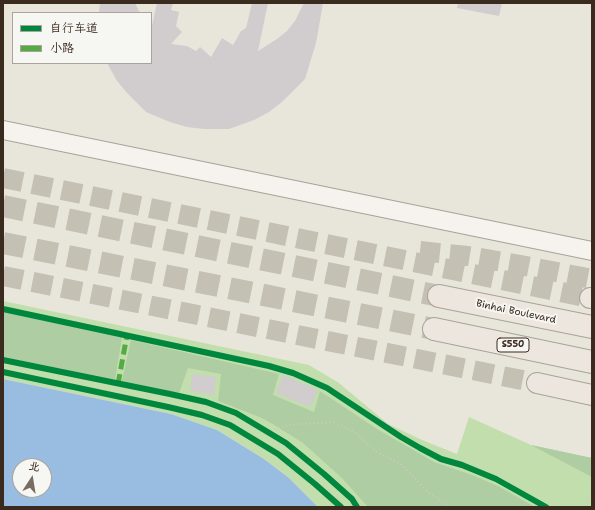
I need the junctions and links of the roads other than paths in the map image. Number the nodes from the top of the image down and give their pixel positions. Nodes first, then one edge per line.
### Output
1 (3, 130) edge
2 (592, 251) edge
3 (439, 296) tunnel mouth
4 (592, 327) edge
5 (434, 329) tunnel mouth
6 (592, 362) edge
7 (537, 383) tunnel mouth
8 (592, 395) edge

1 - 2 street
3 - 4 highway, Binhai Boulevard
5 - 6 highway, S550
7 - 8 main road

